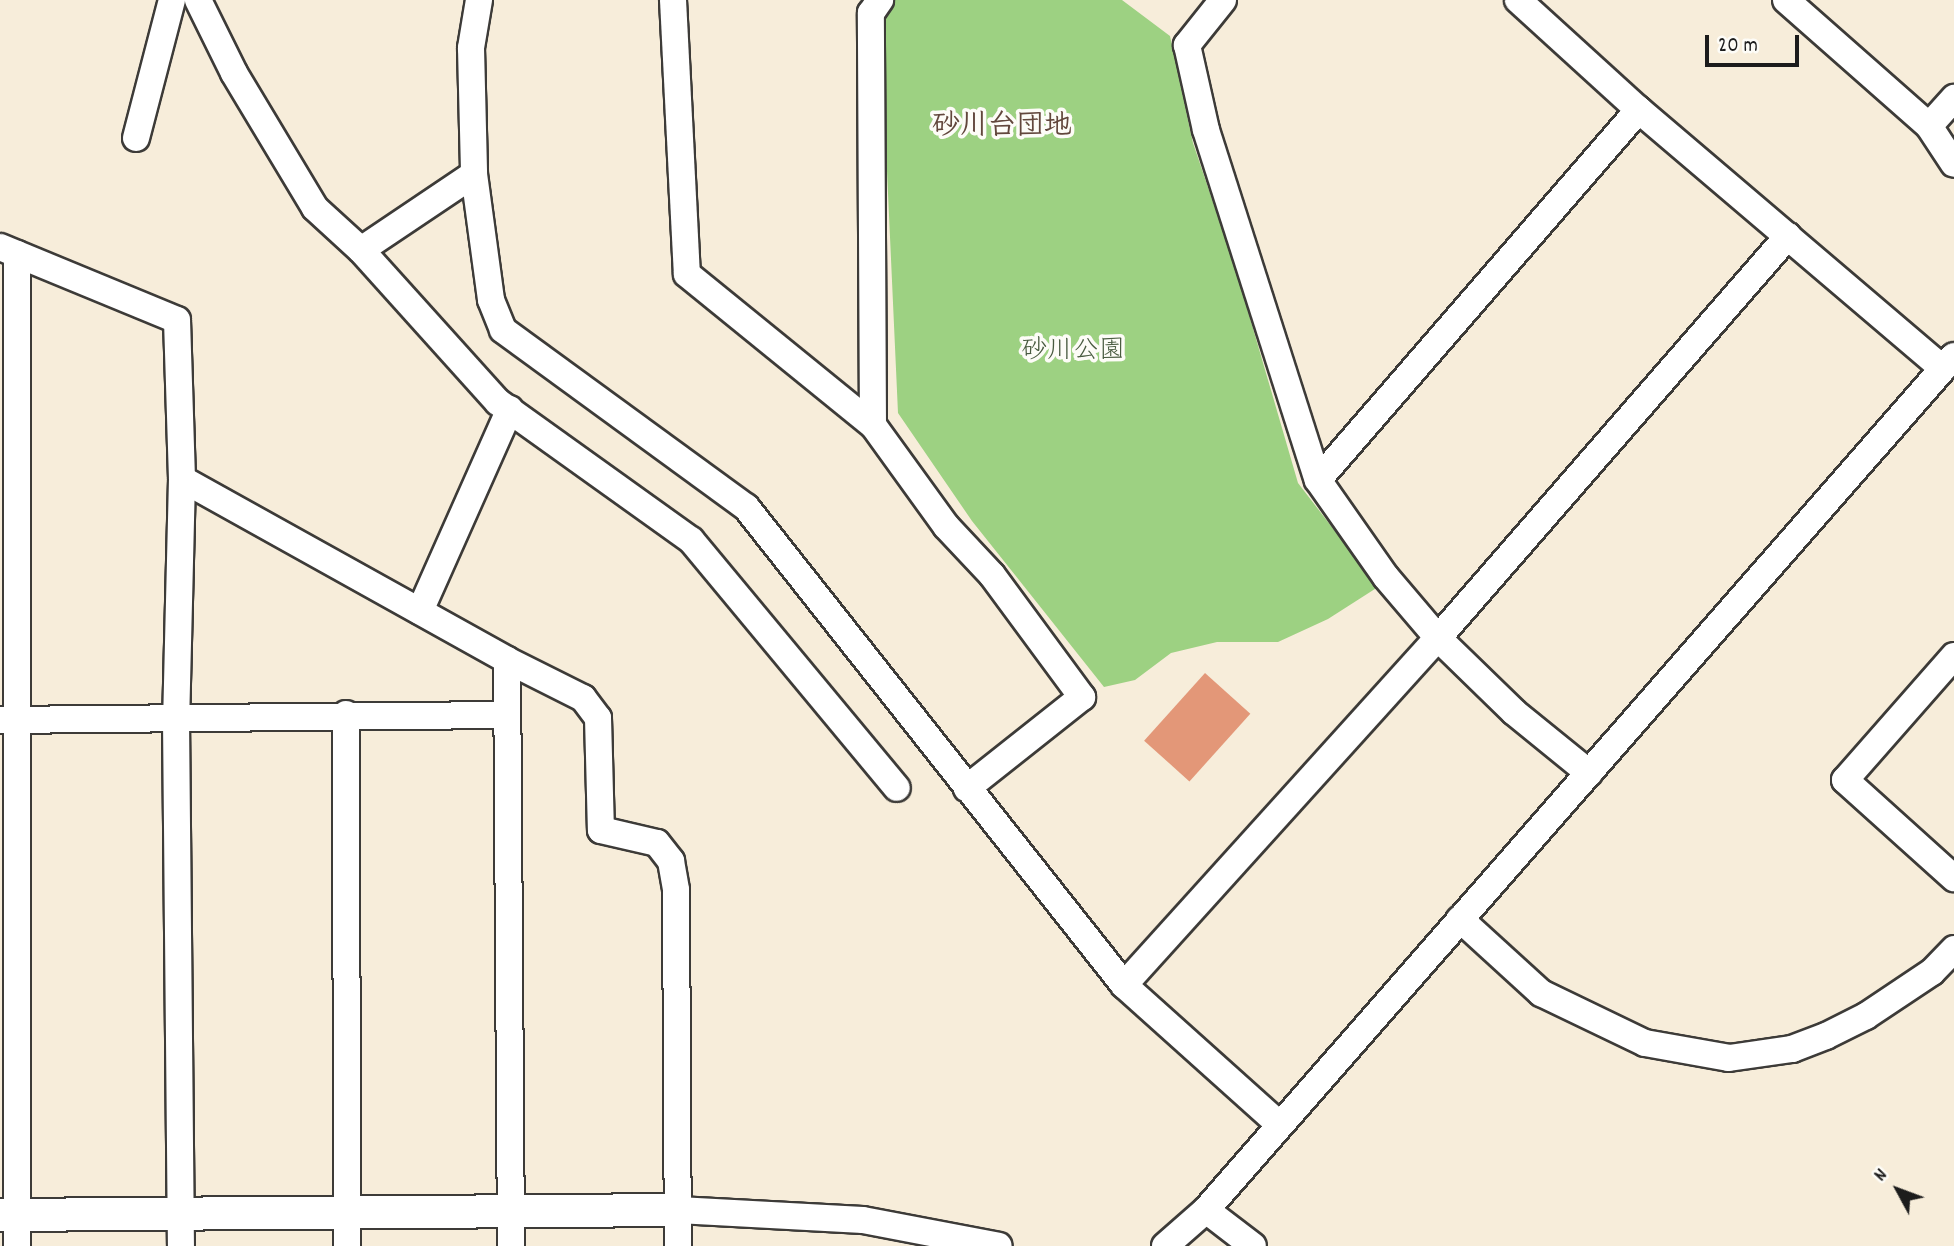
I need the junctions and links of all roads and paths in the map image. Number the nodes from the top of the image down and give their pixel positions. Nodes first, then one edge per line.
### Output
1 (172, 0) edge
2 (198, 0) edge
3 (479, 0) edge
4 (673, 0) edge
5 (880, 0) edge
6 (1223, 0) edge
7 (1518, 0) edge
8 (1786, 0) edge
9 (1954, 98) edge
10 (1639, 110) junction
11 (1929, 126) junction
12 (136, 138) dead end
13 (1954, 164) edge
14 (474, 174) junction
15 (1788, 236) junction
16 (361, 250) junction
17 (8, 251) edge
18 (1949, 363) edge
19 (510, 409) junction
20 (873, 425) junction
21 (182, 479) junction
22 (1318, 480) junction
23 (420, 611) junction
24 (1438, 638) junction
25 (1954, 656) edge
26 (507, 660) junction
27 (346, 714) junction
28 (506, 715) junction
29 (8, 720) edge
30 (176, 720) junction
31 (1589, 773) junction
32 (897, 788) dead end
33 (967, 788) junction
34 (1954, 878) edge
35 (1460, 919) junction
36 (1954, 948) edge
37 (1124, 985) junction
38 (1279, 1124) junction
39 (678, 1210) junction
40 (1206, 1210) junction
41 (511, 1212) junction
42 (348, 1213) junction
43 (181, 1214) junction
44 (11, 1225) edge
45 (181, 1246) edge
46 (347, 1246) edge
47 (511, 1246) edge
48 (678, 1246) edge
49 (999, 1246) edge
50 (1165, 1246) edge
51 (1253, 1246) edge

1 - 12 street
2 - 16 street
3 - 14 street
4 - 20 street
5 - 20 street
6 - 22 street
7 - 10 street
8 - 11 street
9 - 11 street
10 - 15 street
10 - 22 street
11 - 13 street
14 - 16 street
14 - 33 street
15 - 18 street
15 - 24 street
16 - 19 street
17 - 21 street
17 - 29 street
18 - 31 street
19 - 23 street
19 - 32 street
20 - 33 street
21 - 23 street
21 - 30 street
22 - 24 street
23 - 26 street
24 - 31 street
24 - 37 street
25 - 34 street
26 - 28 street
26 - 39 street
27 - 28 street
27 - 30 street
27 - 42 street
28 - 41 street
29 - 30 street
29 - 44 street
30 - 43 street
31 - 35 street
33 - 37 street
35 - 36 street
35 - 38 street
37 - 38 street
38 - 40 street
39 - 41 street
39 - 48 street
39 - 49 street
40 - 50 street
40 - 51 street
41 - 42 street
41 - 47 street
42 - 43 street
42 - 46 street
43 - 44 street
43 - 45 street

